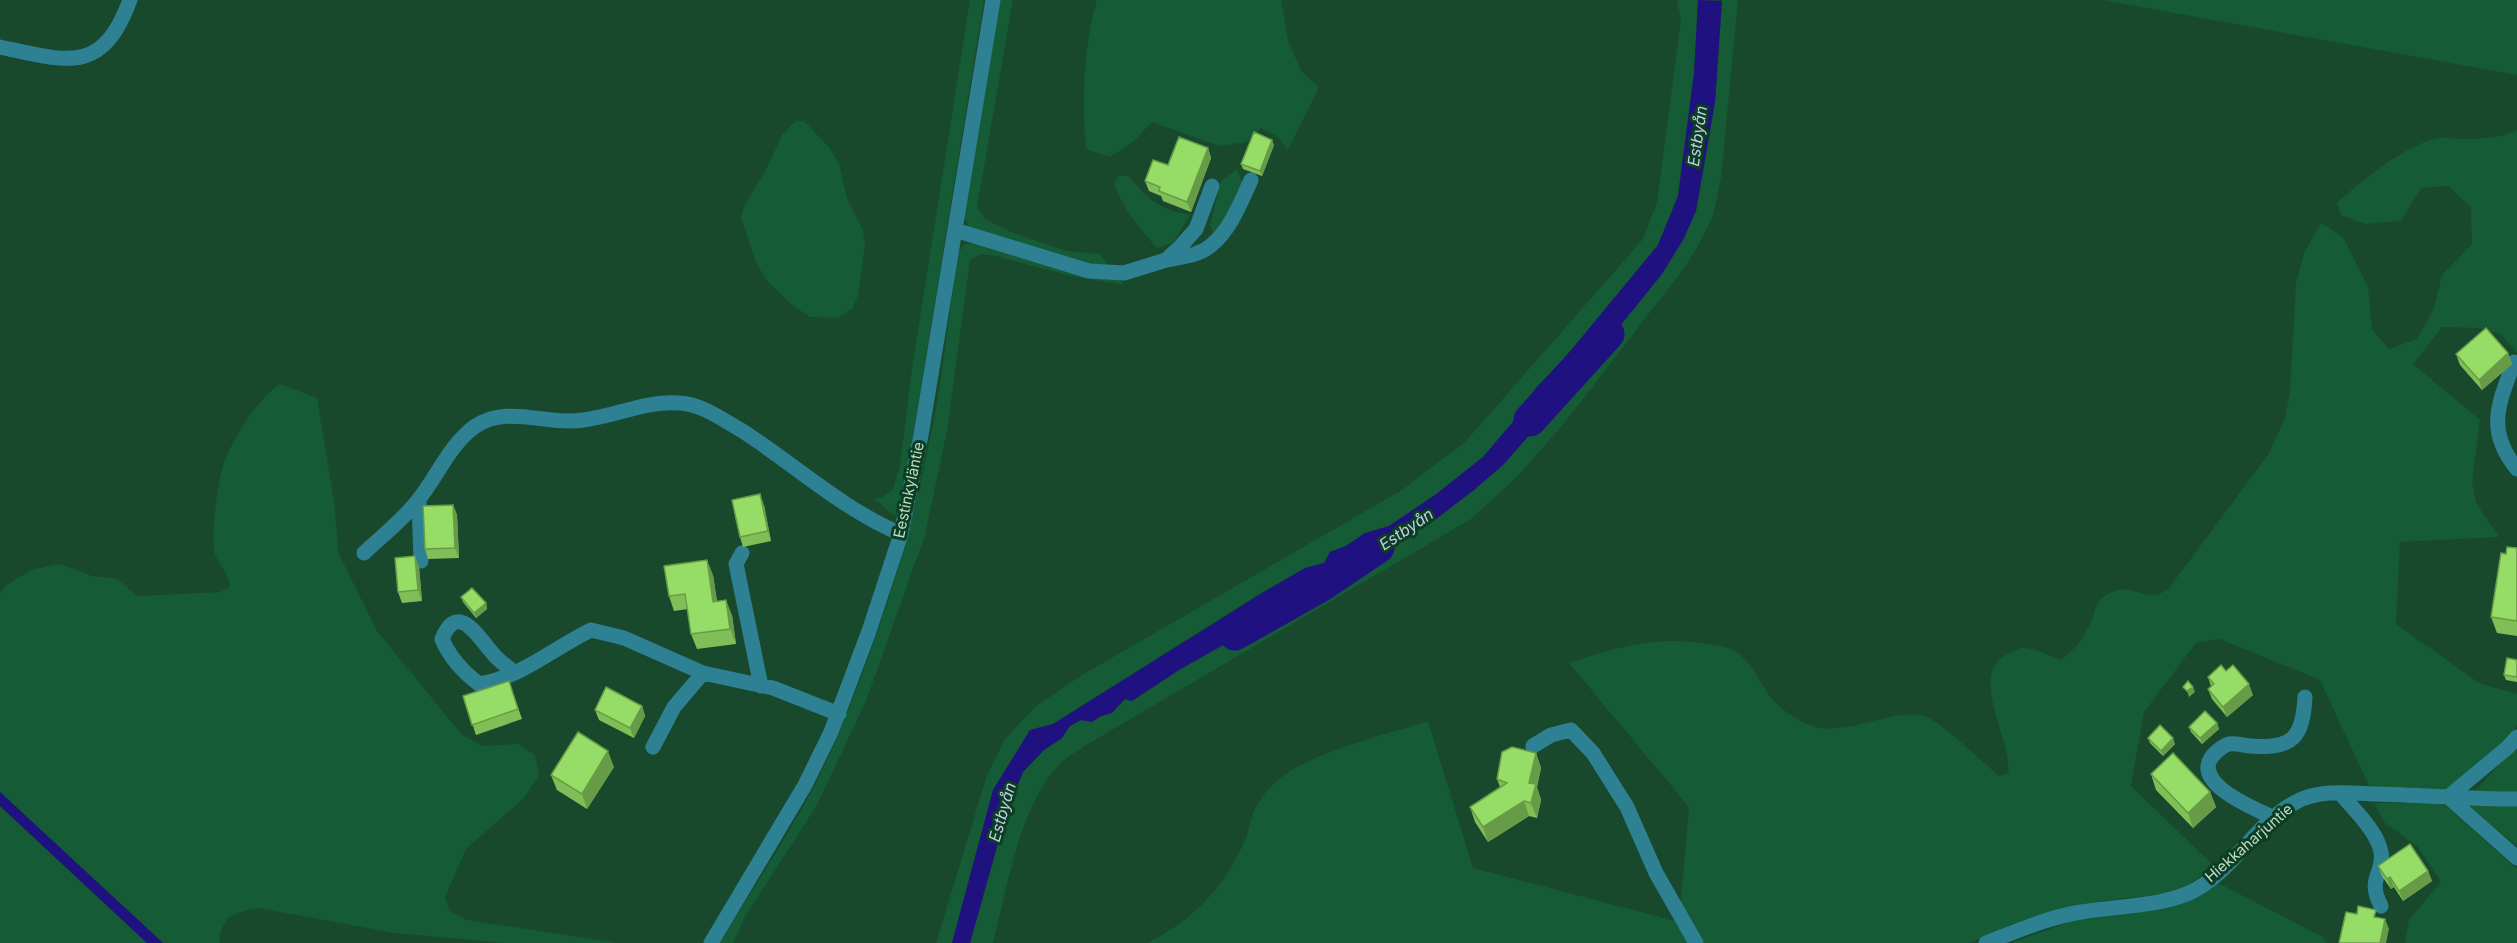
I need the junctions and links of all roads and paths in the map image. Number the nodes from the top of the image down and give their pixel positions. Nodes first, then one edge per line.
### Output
1 (130, 0) edge
2 (993, 0) edge
3 (0, 47) edge
4 (1251, 180) dead end
5 (1212, 186) dead end
6 (955, 230) junction
7 (1166, 260) junction
8 (2514, 362) dead end
9 (2517, 469) edge
10 (419, 500) junction
11 (901, 534) junction
12 (364, 553) dead end
13 (742, 553) dead end
14 (421, 561) dead end
15 (515, 673) junction
16 (703, 673) junction
17 (761, 686) junction
18 (2305, 697) dead end
19 (839, 714) junction
20 (2517, 737) edge
21 (1533, 746) dead end
22 (653, 747) dead end
23 (2341, 794) junction
24 (2448, 797) junction
25 (2517, 799) edge
26 (2274, 818) junction
27 (2517, 858) edge
28 (2381, 906) dead end
29 (711, 943) edge
30 (1696, 943) edge
31 (1986, 943) edge

1 - 3 street
2 - 6 street, Eestinkyläntie
4 - 7 street
5 - 7 street
6 - 7 street
6 - 11 street, Eestinkyläntie
8 - 9 street
10 - 11 street
10 - 12 street
10 - 14 street
11 - 19 street, Eestinkyläntie
13 - 17 street
15 - 15 street
15 - 16 street
16 - 17 street
16 - 22 street
17 - 19 street
18 - 26 street
19 - 29 street, Eestinkyläntie
20 - 24 street
21 - 30 street
23 - 24 street, Hiekkaharjuntie
23 - 26 street, Hiekkaharjuntie
23 - 28 street
24 - 25 street, Hiekkaharjuntie
24 - 27 street
26 - 31 street, Hiekkaharjuntie

